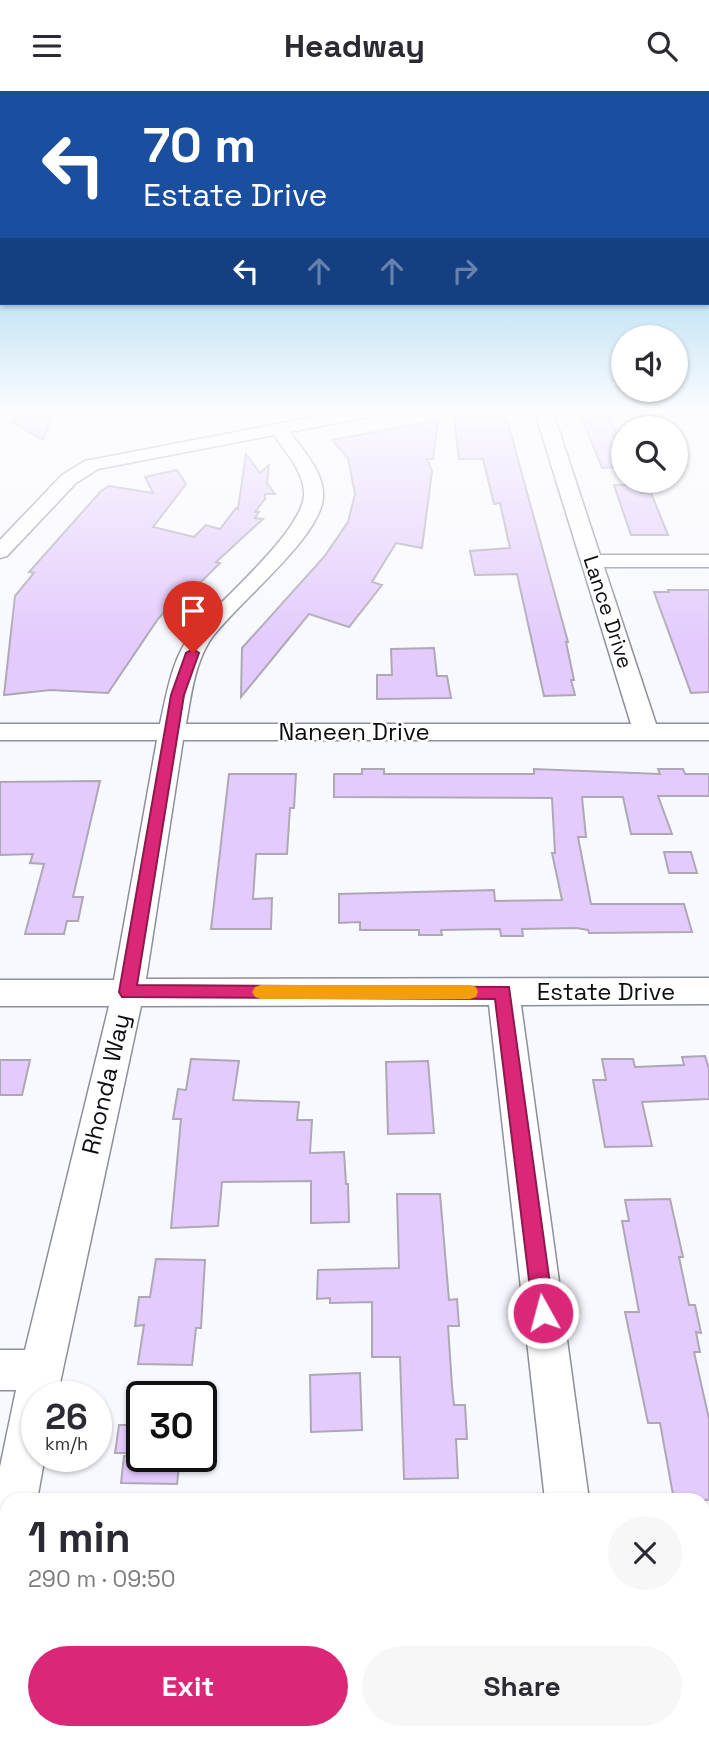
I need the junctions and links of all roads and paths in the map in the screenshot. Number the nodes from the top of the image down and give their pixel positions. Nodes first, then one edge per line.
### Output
1 (60, 489) edge
2 (313, 489) edge
3 (568, 489) edge
4 (0, 552) edge
5 (591, 561) junction
6 (709, 561) edge
7 (0, 732) edge
8 (646, 732) junction
9 (709, 732) edge
10 (171, 733) junction
11 (709, 991) edge
12 (128, 992) junction
13 (503, 992) junction
14 (0, 993) edge
15 (0, 1370) edge
16 (41, 1370) junction
17 (16, 1493) edge
18 (566, 1493) edge

1 - 4 street
2 - 10 street, Rhonda Way
3 - 5 street, Lance Drive
5 - 6 street
5 - 8 street, Lance Drive
7 - 10 street, Naneen Drive
8 - 9 street, Naneen Drive
8 - 10 street, Naneen Drive
10 - 12 street, Rhonda Way
11 - 13 street, Estate Drive
12 - 13 street, Estate Drive
12 - 14 street, Estate Drive
12 - 16 street, Rhonda Way
13 - 18 street
15 - 16 street
16 - 17 street, Rhonda Way

